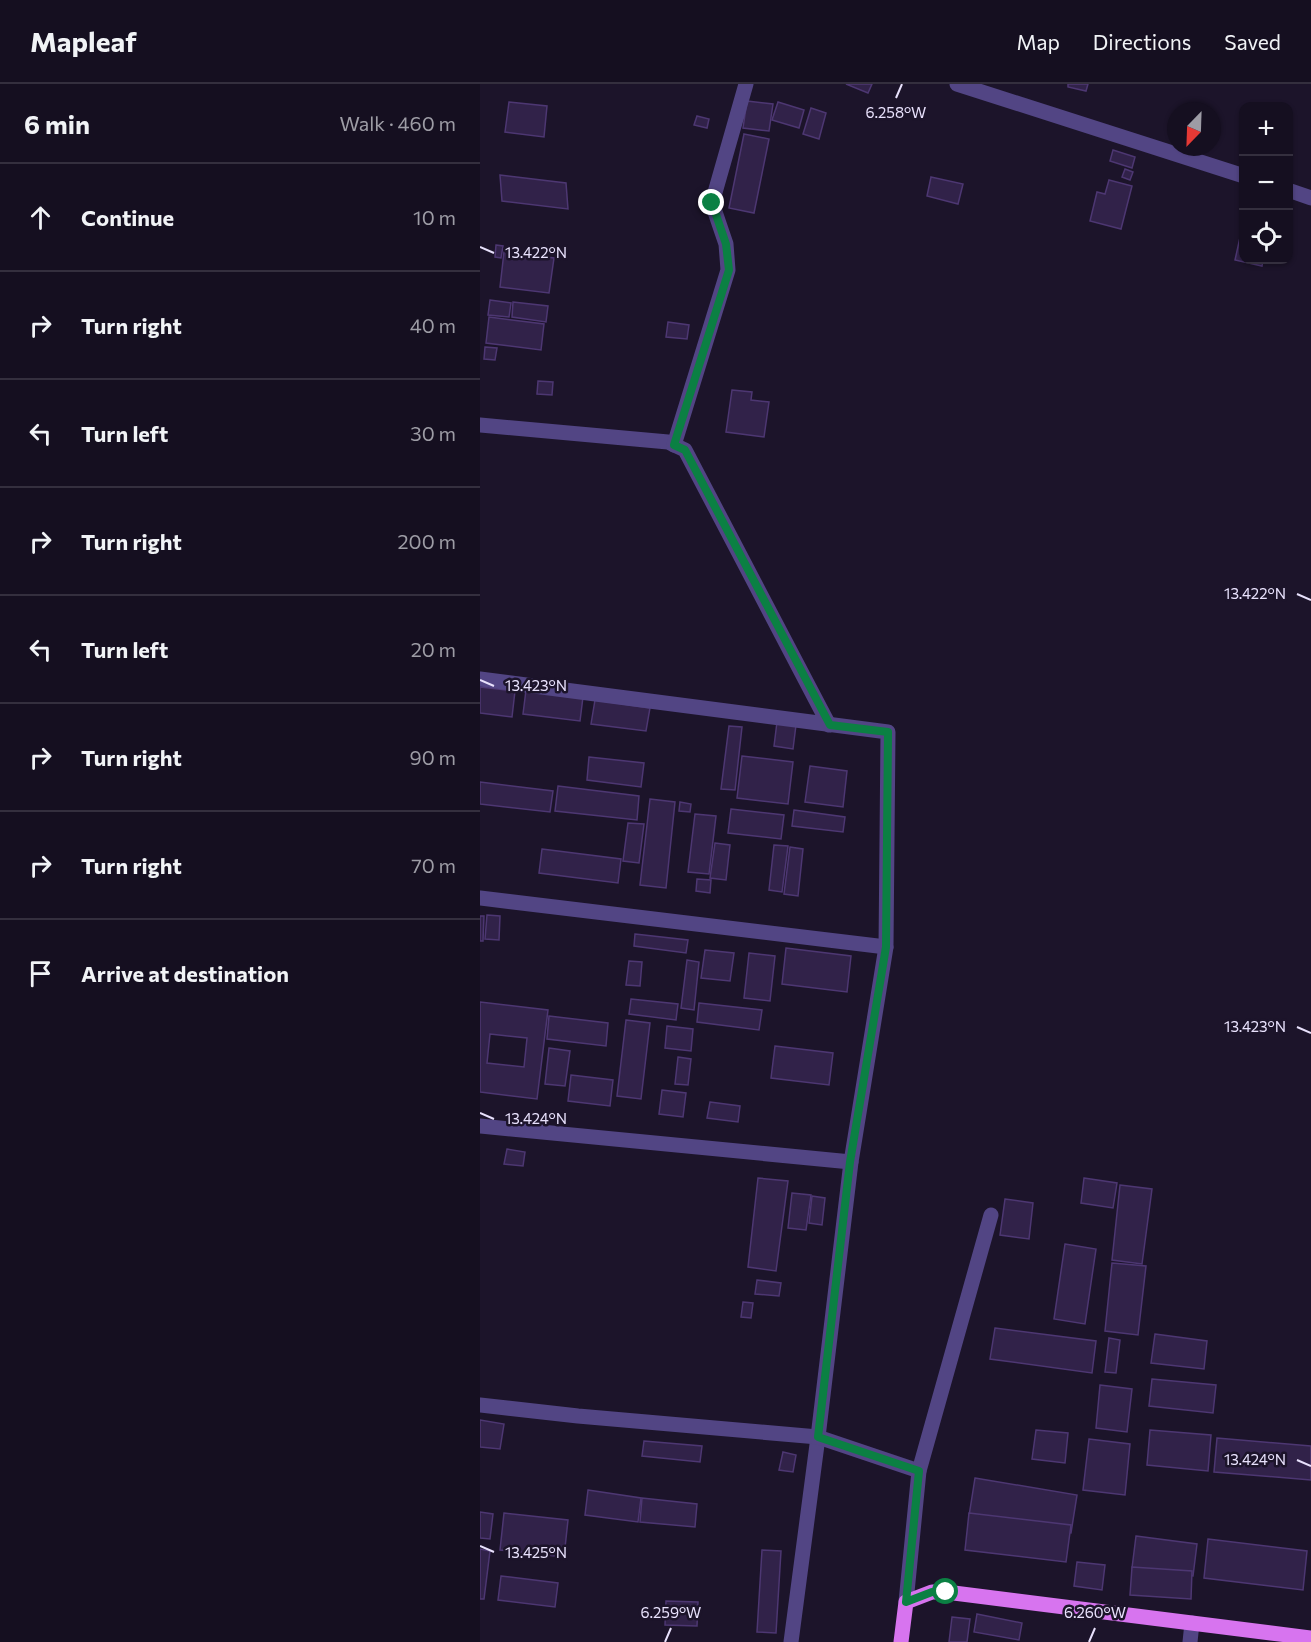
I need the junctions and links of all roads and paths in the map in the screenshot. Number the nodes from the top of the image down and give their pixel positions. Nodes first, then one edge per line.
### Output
1 (746, 84) edge
2 (957, 84) edge
3 (994, 90) edge
4 (1239, 174) edge
5 (1293, 192) edge
6 (1311, 198) edge
7 (480, 425) edge
8 (674, 445) junction
9 (480, 679) edge
10 (830, 725) junction
11 (480, 898) edge
12 (886, 947) junction
13 (480, 1126) edge
14 (850, 1162) junction
15 (991, 1215) dead end
16 (480, 1405) edge
17 (818, 1437) junction
18 (919, 1471) junction
19 (906, 1602) junction
20 (1192, 1623) junction
21 (1311, 1638) edge
22 (791, 1642) edge
23 (901, 1642) edge
24 (1190, 1642) edge

1 - 8 street
2 - 3 street
3 - 4 street
5 - 6 street
7 - 8 street
8 - 10 street
9 - 10 street
10 - 12 street
11 - 12 street
12 - 14 street
13 - 14 street
14 - 17 street
15 - 18 street
16 - 17 street
17 - 18 street
17 - 22 street
18 - 19 street
19 - 20 main road
19 - 23 main road
20 - 21 main road
20 - 24 street

